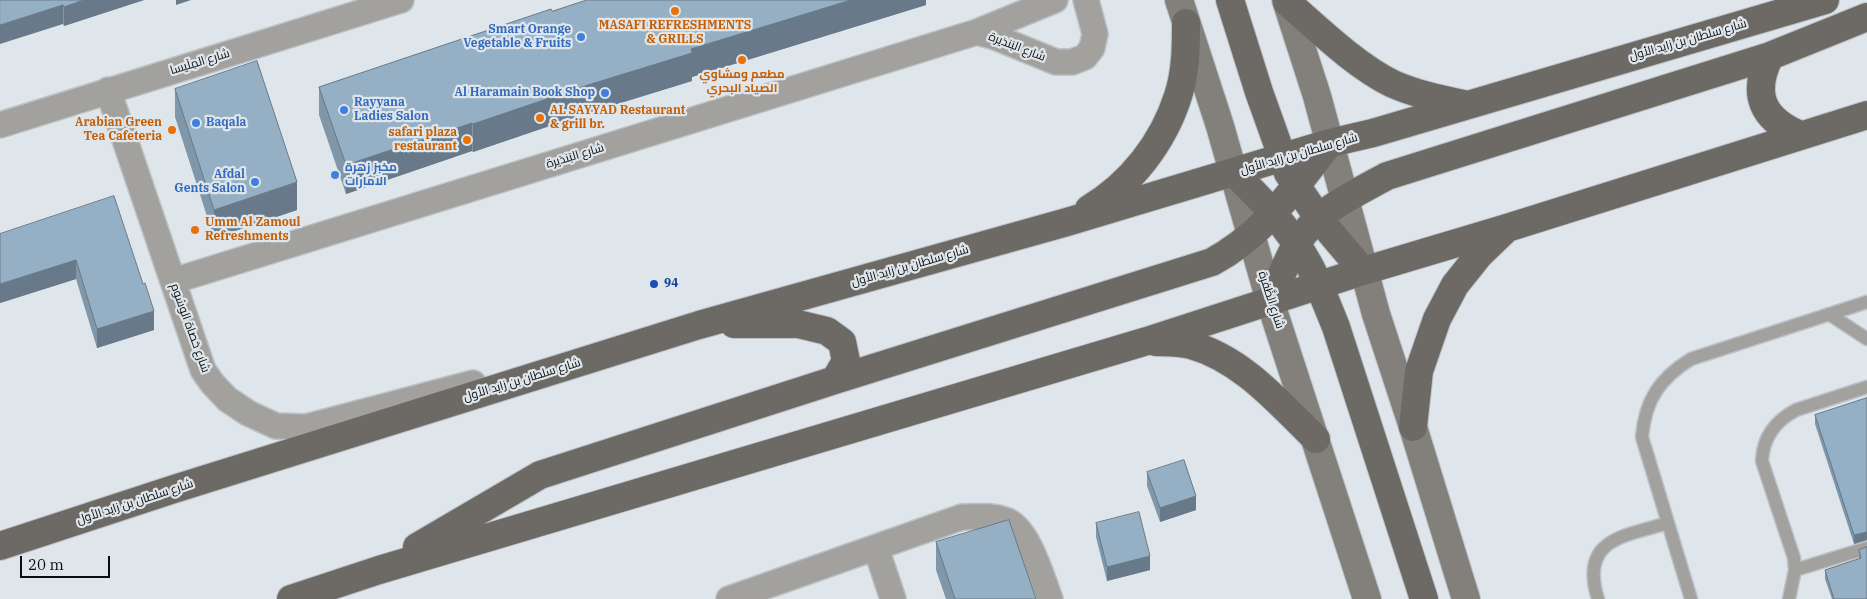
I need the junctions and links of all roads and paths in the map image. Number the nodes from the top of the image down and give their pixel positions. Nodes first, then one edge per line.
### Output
1 (401, 0) edge
2 (1055, 0) edge
3 (1086, 0) edge
4 (1230, 0) edge
5 (1824, 0) edge
6 (1286, 1) edge
7 (1183, 11) edge
8 (1867, 16) edge
9 (978, 32) junction
10 (1770, 56) junction
11 (108, 90) junction
12 (1467, 105) junction
13 (1867, 115) edge
14 (0, 125) edge
15 (1800, 135) junction
16 (1330, 143) junction
17 (1282, 158) junction
18 (1234, 173) junction
19 (1297, 187) junction
20 (1344, 200) junction
21 (1274, 214) junction
22 (1319, 218) junction
23 (1067, 222) junction
24 (1507, 228) junction
25 (1251, 236) junction
26 (1296, 245) junction
27 (1363, 270) junction
28 (172, 281) junction
29 (1318, 285) junction
30 (1270, 301) junction
31 (1867, 302) edge
32 (1829, 314) junction
33 (699, 325) junction
34 (1867, 339) edge
35 (1147, 341) junction
36 (535, 376) junction
37 (835, 380) junction
38 (1867, 387) edge
39 (1413, 427) junction
40 (1316, 439) junction
41 (1668, 523) junction
42 (0, 546) edge
43 (876, 548) junction
44 (1867, 548) edge
45 (379, 570) junction
46 (1795, 570) junction
47 (291, 599) edge
48 (728, 599) edge
49 (894, 599) edge
50 (1050, 599) edge
51 (1367, 599) edge
52 (1424, 599) edge
53 (1466, 599) edge
54 (1598, 599) edge
55 (1691, 599) edge
56 (1789, 599) edge

1 - 11 street, شارع المِلَيسا
2 - 9 street, شارع البَندَيرة
3 - 9 street, شارع البَندَيرة
4 - 17 main road
5 - 12 main road, شارع سلطان بن زايد الأول
6 - 12 main road
6 - 16 main road
7 - 18 main road, شارع الظَّفرة
7 - 23 main road
8 - 10 main road
9 - 28 street, شارع البَندَيرة
10 - 15 main road
10 - 20 main road
11 - 14 street, شارع المِلَيسا
11 - 28 street, شارع حَصاة الوسُوم
12 - 16 main road, شارع سلطان بن زايد الأول
13 - 15 main road
15 - 24 main road
16 - 17 main road, شارع سلطان بن زايد الأول
16 - 19 main road
16 - 20 main road
17 - 18 main road, شارع سلطان بن زايد الأول
17 - 19 main road
18 - 21 main road
18 - 23 main road, شارع سلطان بن زايد الأول
18 - 25 main road, شارع الظَّفرة
19 - 21 main road
19 - 22 main road
20 - 22 main road
20 - 27 main road
21 - 25 main road
21 - 26 main road
22 - 26 main road
22 - 27 main road
23 - 33 main road, شارع سلطان بن زايد الأول
24 - 27 main road
24 - 39 main road
25 - 30 main road, شارع الظَّفرة
25 - 37 main road
26 - 29 main road
26 - 30 main road
27 - 29 main road
27 - 39 main road
28 - 36 street, شارع حَصاة الوسُوم
29 - 30 main road
29 - 52 main road
30 - 35 main road
30 - 40 main road, شارع الظَّفرة
31 - 32 lane
32 - 34 lane
32 - 41 lane
33 - 36 main road, شارع سلطان بن زايد الأول
33 - 37 main road
35 - 40 main road
35 - 45 main road
36 - 42 main road, شارع سلطان بن زايد الأول
37 - 45 main road
38 - 46 lane
39 - 53 main road
40 - 51 main road, شارع الظَّفرة
41 - 54 lane
41 - 55 lane
43 - 48 street
43 - 49 street
43 - 50 street
44 - 46 lane
45 - 47 main road
46 - 56 lane

